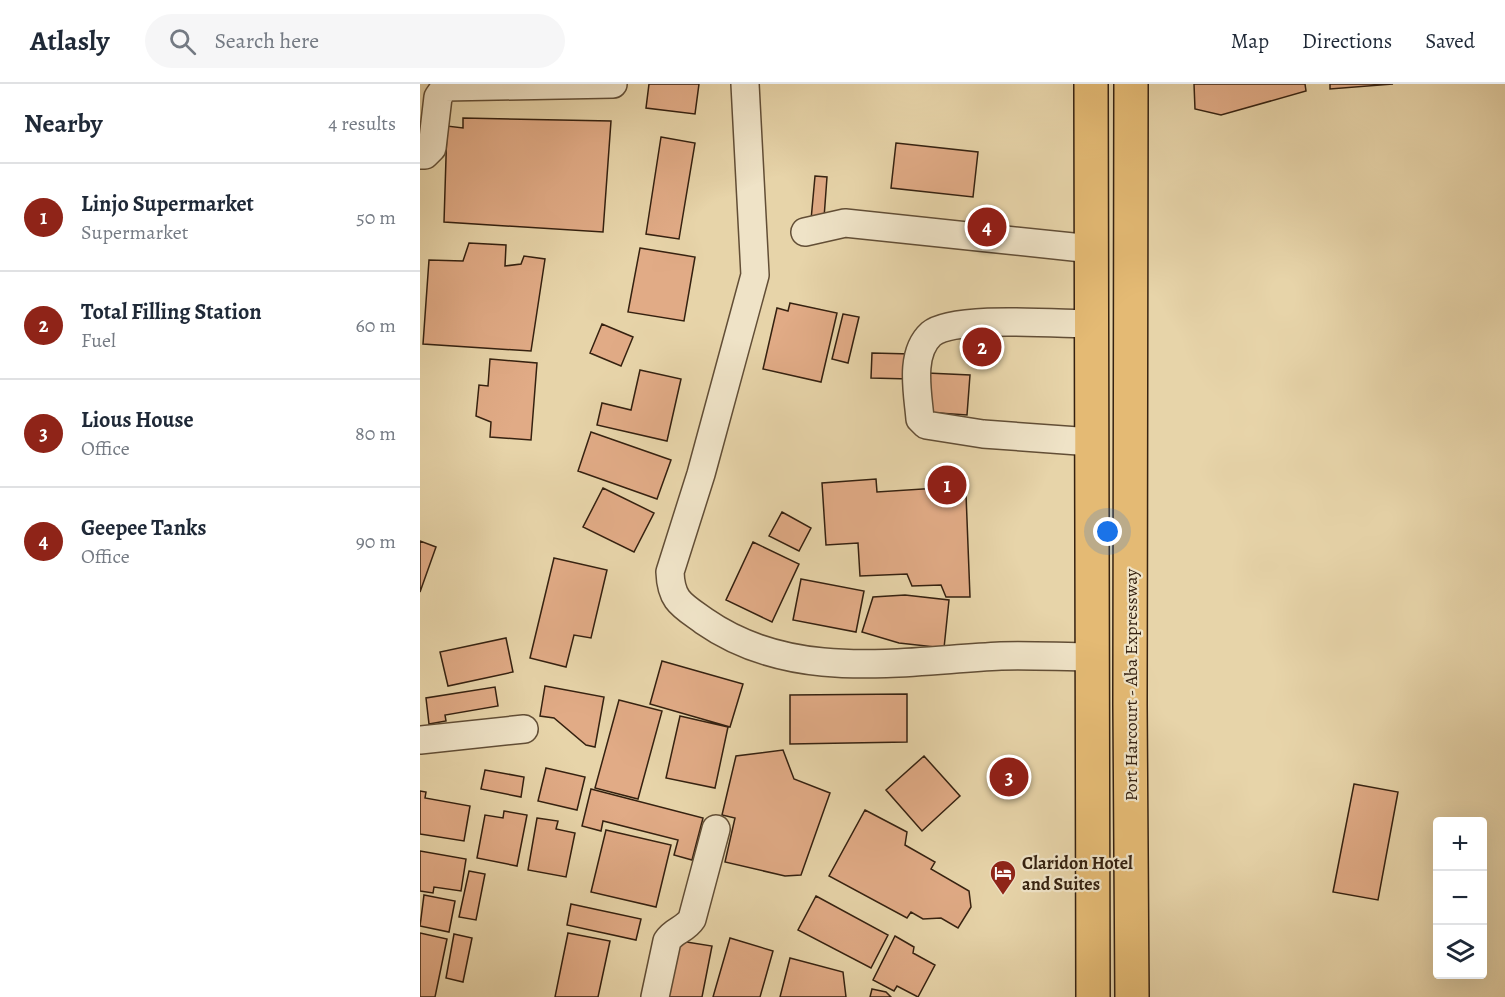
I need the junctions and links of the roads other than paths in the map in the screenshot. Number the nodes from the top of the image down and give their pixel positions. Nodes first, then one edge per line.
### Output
1 (613, 84) edge
2 (745, 84) edge
3 (1091, 84) edge
4 (1131, 84) edge
5 (420, 154) edge
6 (805, 232) dead end
7 (1092, 249) junction
8 (1092, 324) junction
9 (1092, 442) junction
10 (1093, 657) junction
11 (524, 729) dead end
12 (420, 740) edge
13 (716, 829) dead end
14 (655, 997) edge
15 (1093, 997) edge
16 (1132, 997) edge

1 - 5 street
2 - 10 street
3 - 7 highway
4 - 16 highway, Port Harcourt - Aba Expressway
6 - 7 street
7 - 8 highway
8 - 9 highway
8 - 9 street
9 - 10 highway
10 - 15 highway
11 - 12 street
13 - 14 street

